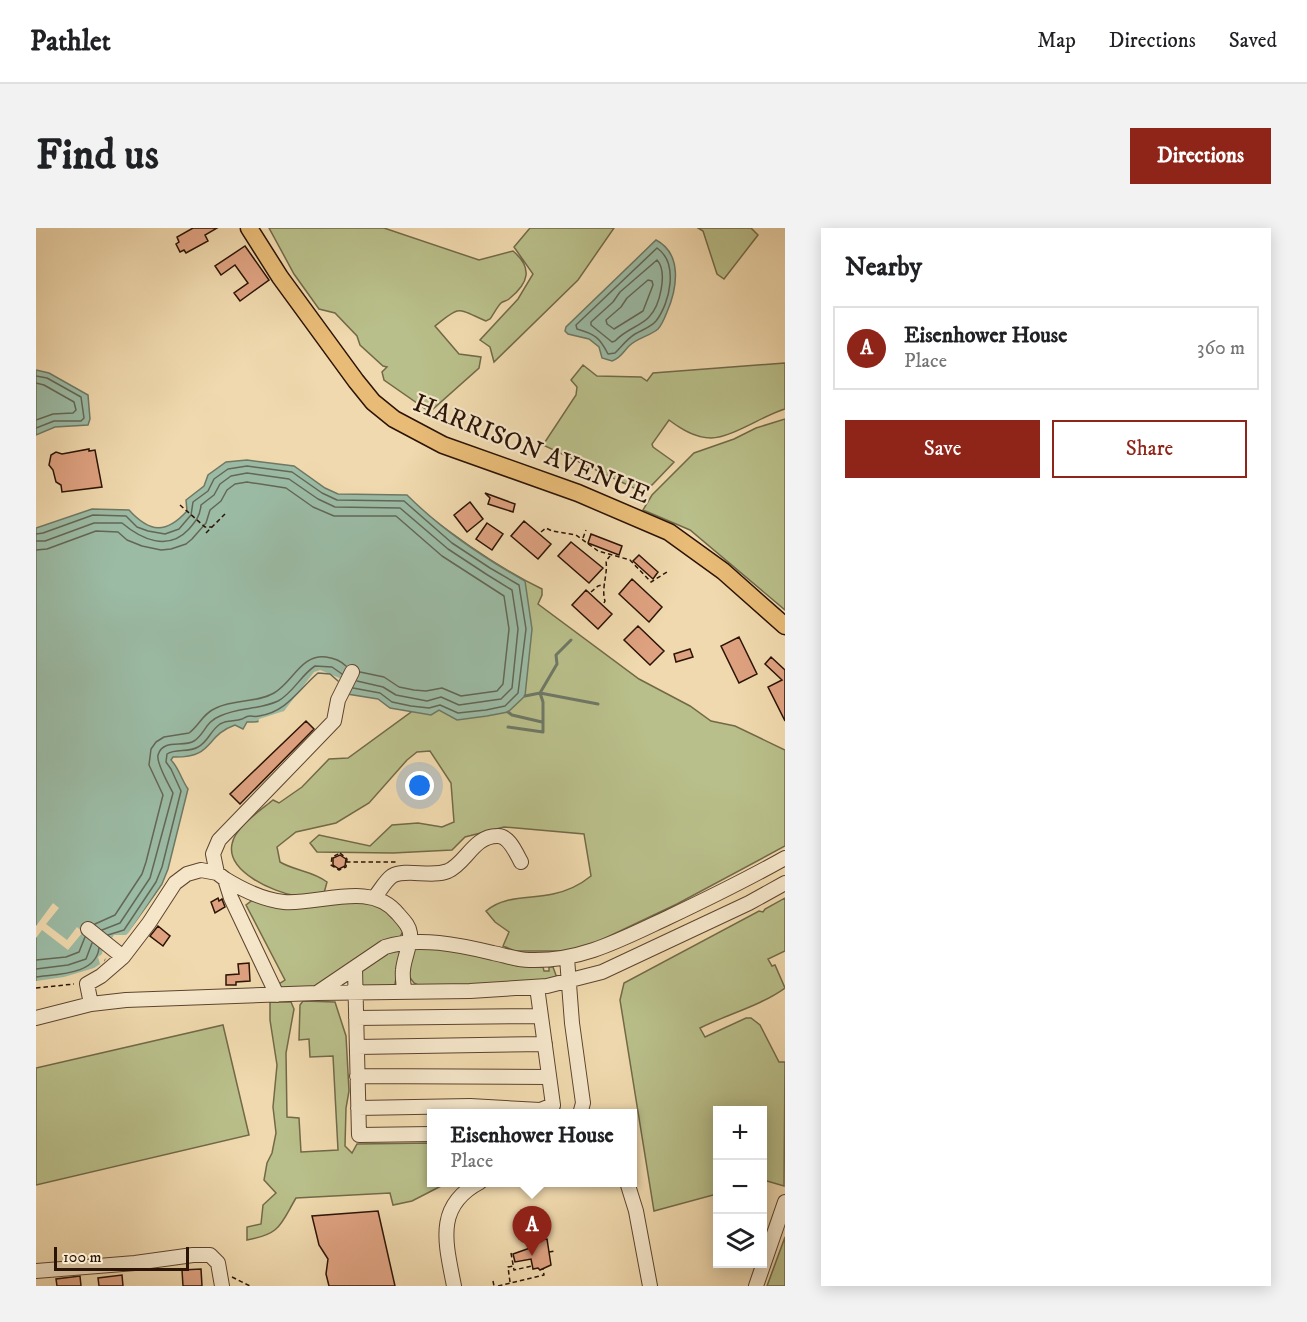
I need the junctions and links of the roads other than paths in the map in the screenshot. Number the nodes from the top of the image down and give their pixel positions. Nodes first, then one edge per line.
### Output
1 (249, 228) edge
2 (785, 626) edge
3 (352, 672) dead end
4 (785, 858) edge
5 (521, 862) dead end
6 (221, 876) junction
7 (785, 883) edge
8 (374, 898) junction
9 (88, 929) dead end
10 (409, 943) junction
11 (123, 957) junction
12 (567, 958) junction
13 (355, 969) junction
14 (569, 980) junction
15 (537, 987) junction
16 (317, 993) junction
17 (355, 993) junction
18 (404, 993) junction
19 (277, 995) junction
20 (91, 1004) junction
21 (541, 1016) junction
22 (36, 1018) edge
23 (356, 1018) junction
24 (545, 1044) junction
25 (357, 1047) junction
26 (357, 1076) junction
27 (549, 1077) junction
28 (358, 1108) junction
29 (503, 1109) edge
30 (543, 1109) edge
31 (581, 1109) edge
32 (427, 1134) edge
33 (473, 1187) edge
34 (629, 1187) edge
35 (785, 1202) edge
36 (36, 1270) edge
37 (222, 1286) edge
38 (454, 1286) edge
39 (650, 1286) edge
40 (756, 1286) edge

1 - 2 main road, HARRISON AVENUE
3 - 6 street
4 - 12 street
5 - 8 street
6 - 8 street
6 - 11 street
6 - 19 street
7 - 14 street
8 - 10 street
9 - 11 street
10 - 12 street
10 - 13 street
10 - 18 street
11 - 20 street
12 - 14 street
13 - 16 street
13 - 17 street
14 - 15 street
14 - 31 street
15 - 18 street
15 - 21 street
16 - 17 street
16 - 19 street
17 - 18 street
17 - 23 street
19 - 20 street
20 - 22 street
21 - 23 street
21 - 24 street
23 - 25 street
24 - 25 street
24 - 27 street
25 - 26 street
26 - 27 street
26 - 28 street
27 - 30 street
28 - 29 street
28 - 32 street
33 - 38 street
34 - 39 street
35 - 40 street
36 - 37 street

